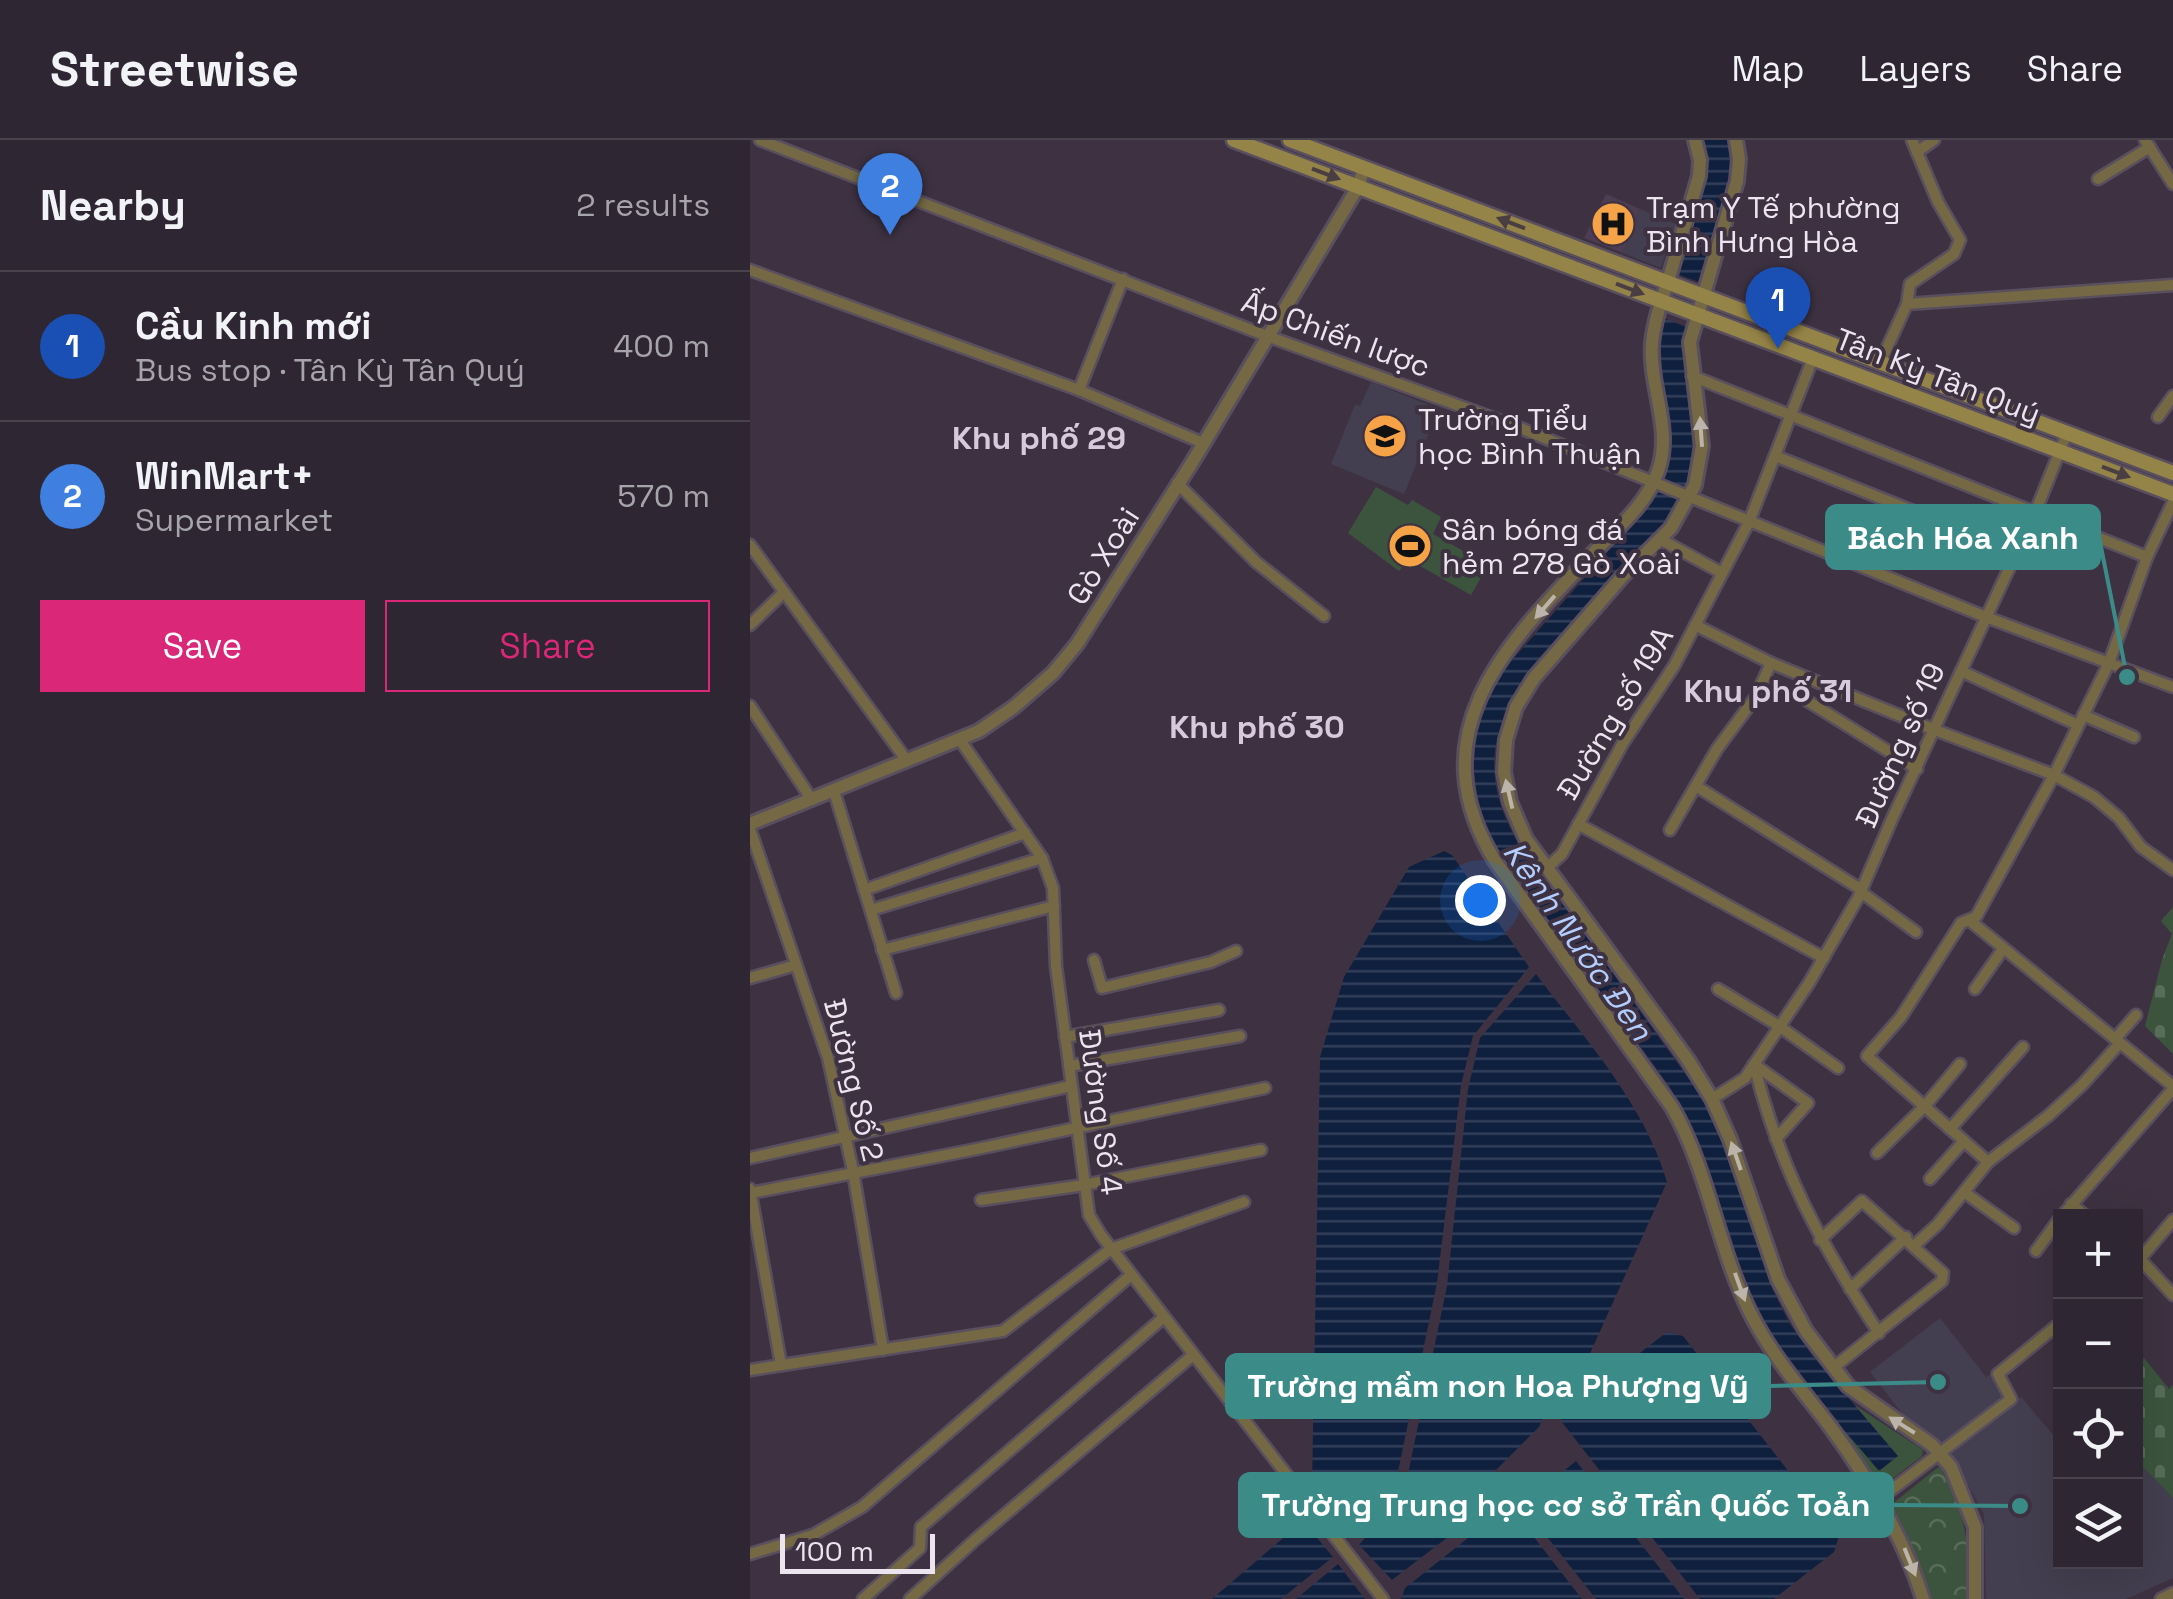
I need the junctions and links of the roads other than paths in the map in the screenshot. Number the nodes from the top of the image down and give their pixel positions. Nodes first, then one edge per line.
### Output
1 (760, 140) edge
2 (1234, 140) edge
3 (1695, 140) edge
4 (1736, 140) edge
5 (1912, 140) edge
6 (1934, 140) edge
7 (1298, 141) edge
8 (2148, 144) edge
9 (1917, 152) junction
10 (1364, 168) junction
11 (2098, 179) dead end
12 (2173, 184) edge
13 (1358, 186) junction
14 (750, 270) edge
15 (1123, 280) junction
16 (1667, 282) junction
17 (2173, 285) edge
18 (1703, 296) junction
19 (1662, 301) junction
20 (1907, 304) junction
21 (1698, 314) junction
22 (1267, 336) junction
23 (1813, 358) junction
24 (1880, 362) junction
25 (1692, 376) junction
26 (1079, 390) junction
27 (2173, 396) edge
28 (1790, 415) junction
29 (2158, 417) dead end
30 (2066, 433) junction
31 (1202, 442) junction
32 (2060, 451) junction
33 (1774, 456) junction
34 (2173, 473) edge
35 (1657, 482) junction
36 (1177, 483) junction
37 (1688, 494) junction
38 (2173, 494) edge
39 (2173, 502) edge
40 (2036, 512) junction
41 (1749, 522) junction
42 (1660, 539) junction
43 (750, 545) edge
44 (2016, 552) junction
45 (2147, 557) junction
46 (1722, 573) junction
47 (784, 592) junction
48 (1324, 616) dead end
49 (1986, 617) junction
50 (1695, 624) junction
51 (750, 625) edge
52 (1771, 662) junction
53 (2108, 662) junction
54 (1962, 671) junction
55 (2173, 686) edge
56 (1806, 700) dead end
57 (750, 706) edge
58 (2081, 720) junction
59 (1934, 730) junction
60 (2134, 737) dead end
61 (960, 740) junction
62 (905, 758) junction
63 (1917, 769) junction
64 (2054, 775) junction
65 (1696, 786) junction
66 (834, 791) junction
67 (812, 800) junction
68 (1578, 824) junction
69 (750, 826) edge
70 (1670, 830) dead end
71 (1024, 834) junction
72 (1042, 858) junction
73 (1547, 868) junction
74 (2173, 870) edge
75 (864, 890) junction
76 (1862, 891) junction
77 (1054, 906) junction
78 (870, 910) junction
79 (1969, 920) junction
80 (1916, 932) dead end
81 (2004, 949) junction
82 (882, 950) junction
83 (1236, 951) dead end
84 (1824, 958) junction
85 (1094, 960) dead end
86 (796, 965) junction
87 (750, 978) edge
88 (1718, 989) dead end
89 (1974, 990) dead end
90 (896, 993) dead end
91 (1219, 1010) dead end
92 (2136, 1015) dead end
93 (1779, 1026) junction
94 (1240, 1036) dead end
95 (1065, 1037) junction
96 (2118, 1041) junction
97 (2023, 1047) dead end
98 (1754, 1064) junction
99 (1960, 1064) dead end
100 (1069, 1066) junction
101 (1838, 1068) dead end
102 (1071, 1086) junction
103 (1265, 1088) dead end
104 (2173, 1088) edge
105 (1712, 1099) junction
106 (1924, 1107) junction
107 (1078, 1128) junction
108 (1950, 1129) junction
109 (846, 1138) junction
110 (1776, 1139) junction
111 (1964, 1142) junction
112 (1260, 1150) dead end
113 (1877, 1153) dead end
114 (750, 1158) edge
115 (1988, 1162) junction
116 (853, 1172) junction
117 (1930, 1180) dead end
118 (1084, 1184) junction
119 (751, 1190) edge
120 (1964, 1192) junction
121 (981, 1200) dead end
122 (1244, 1202) dead end
123 (2070, 1204) junction
124 (2067, 1209) edge
125 (2077, 1209) edge
126 (2173, 1220) edge
127 (2014, 1228) dead end
128 (2053, 1228) edge
129 (1820, 1240) junction
130 (1910, 1241) junction
131 (1111, 1249) junction
132 (2036, 1251) dead end
133 (2143, 1252) edge
134 (2143, 1265) edge
135 (1131, 1275) junction
136 (1850, 1289) junction
137 (2173, 1295) edge
138 (1164, 1317) junction
139 (2053, 1330) edge
140 (1879, 1333) junction
141 (882, 1350) junction
142 (1194, 1356) junction
143 (781, 1365) junction
144 (1832, 1368) junction
145 (750, 1370) edge
146 (1941, 1454) junction
147 (1878, 1500) junction
148 (750, 1554) edge
149 (2173, 1593) edge
150 (863, 1599) edge
151 (910, 1599) edge
152 (1383, 1599) edge
153 (1922, 1599) edge
154 (1975, 1599) edge
155 (2161, 1599) edge

1 - 15 street, Ấp Chiến lược
2 -> 13 main road, Tân Kỳ Tân Quý
3 - 16 street
4 - 18 street
5 - 9 street
6 - 9 street
7 - 10 main road, Tân Kỳ Tân Quý
8 - 11 street
8 - 12 street
9 - 20 street
10 - 13 street, Gò Xoài
16 -> 10 main road, Tân Kỳ Tân Quý
13 -> 19 main road, Tân Kỳ Tân Quý
13 - 22 street, Gò Xoài
14 - 26 street
15 - 22 street, Ấp Chiến lược
15 - 26 street
16 - 18 main road, Tân Kỳ Tân Quý
16 - 19 street
17 - 20 street
18 - 21 street
18 - 24 main road, Tân Kỳ Tân Quý
19 - 21 main road, Tân Kỳ Tân Quý
19 - 35 street
20 - 24 street
21 - 23 main road, Tân Kỳ Tân Quý
21 - 25 street
22 - 31 street, Gò Xoài
22 - 35 street, Ấp Chiến lược
23 - 28 street, Đường số 19A
23 - 32 main road, Tân Kỳ Tân Quý
24 - 30 main road, Tân Kỳ Tân Quý
25 - 28 street
37 -> 25 street
26 - 31 street
27 - 29 street
28 - 33 street, Đường số 19A
28 - 40 street
30 - 32 street, Đường số 19
30 - 34 main road, Tân Kỳ Tân Quý
31 - 36 street, Gò Xoài
32 -> 38 main road, Tân Kỳ Tân Quý
32 - 40 street, Đường số 19
33 - 41 street, Đường số 19A
33 - 44 street
35 - 37 street, Ấp Chiến lược
35 -> 147 street
36 - 48 street
36 - 61 street, Gò Xoài
37 - 41 street, Ấp Chiến lược
37 - 42 street
39 - 45 street
40 - 44 street, Đường số 19
40 - 45 street
41 - 46 street, Đường số 19A
41 - 49 street, Ấp Chiến lược
42 - 46 street
73 -> 42 street
43 - 47 street
44 - 49 street, Đường số 19
45 - 53 street
46 - 50 street, Đường số 19A
47 - 51 street
47 - 62 street
49 - 53 street, Ấp Chiến lược
49 - 54 street, Đường số 19
50 - 52 street
50 - 68 street, Đường số 19A
52 - 59 street
52 - 65 street
53 - 55 street, Ấp Chiến lược
53 - 58 street
54 - 58 street
54 - 59 street, Đường số 19
56 - 63 street
57 - 67 street
58 - 60 street
58 - 64 street
59 - 63 street, Đường số 19
59 - 64 street
61 - 62 street, Gò Xoài
61 - 71 street, Đường Số 4
62 - 66 street, Gò Xoài
63 - 76 street, Đường số 19
64 - 74 street
64 - 79 street
65 - 70 street
65 - 76 street
66 - 67 street, Gò Xoài
66 - 75 street
67 - 69 street, Gò Xoài
68 - 73 street, Đường số 19A
68 - 84 street
69 - 86 street, Đường Số 2
71 - 72 street, Đường Số 4
71 - 75 street
72 - 77 street, Đường Số 4
72 - 78 street
73 - 105 street
75 - 78 street
76 - 80 street
76 - 84 street, Đường số 19
77 - 82 street
77 - 95 street, Đường Số 4
78 - 82 street
79 - 81 street
79 - 106 street
81 - 89 street
81 - 96 street
82 - 90 street
83 - 85 street
84 - 93 street, Đường số 19
86 - 87 street
86 - 109 street, Đường Số 2
88 - 93 street
91 - 95 street
92 - 96 street
93 - 98 street, Đường số 19
93 - 101 street
94 - 100 street
95 - 100 street, Đường Số 4
96 - 104 street
96 - 115 street
97 - 108 street
98 - 105 street, Đường số 19
98 - 110 street
98 - 110 street
99 - 106 street
100 - 102 street, Đường Số 4
102 - 107 street, Đường Số 4
102 - 109 street
103 - 107 street
104 - 123 street
144 -> 105 street
106 - 108 street
106 - 113 street
107 - 116 street
107 - 118 street, Đường Số 4
108 - 111 street
109 - 114 street
109 - 116 street, Đường Số 2
110 - 129 street
111 - 115 street
111 - 117 street
112 - 118 street
115 - 120 street
116 - 119 street
116 - 141 street, Đường Số 2
118 - 121 street
118 - 131 street, Đường Số 4
119 - 143 street
120 - 127 street
120 - 130 street
122 - 131 street
123 - 124 street
123 - 125 street
126 - 133 street
128 - 132 street
129 - 130 street
129 - 136 street
130 - 136 street
130 - 140 street
131 - 135 street, Đường Số 4
131 - 141 street
134 - 137 street
135 - 138 street, Đường Số 4
135 - 148 street
136 - 140 street
138 - 142 street, Đường Số 4
138 - 150 street
139 - 146 street
140 - 144 street
141 - 143 street
142 - 151 street
142 - 152 street, Đường Số 4
143 - 145 street
146 -> 144 street
146 - 147 street
146 - 154 street
147 -> 153 street
149 - 155 street

